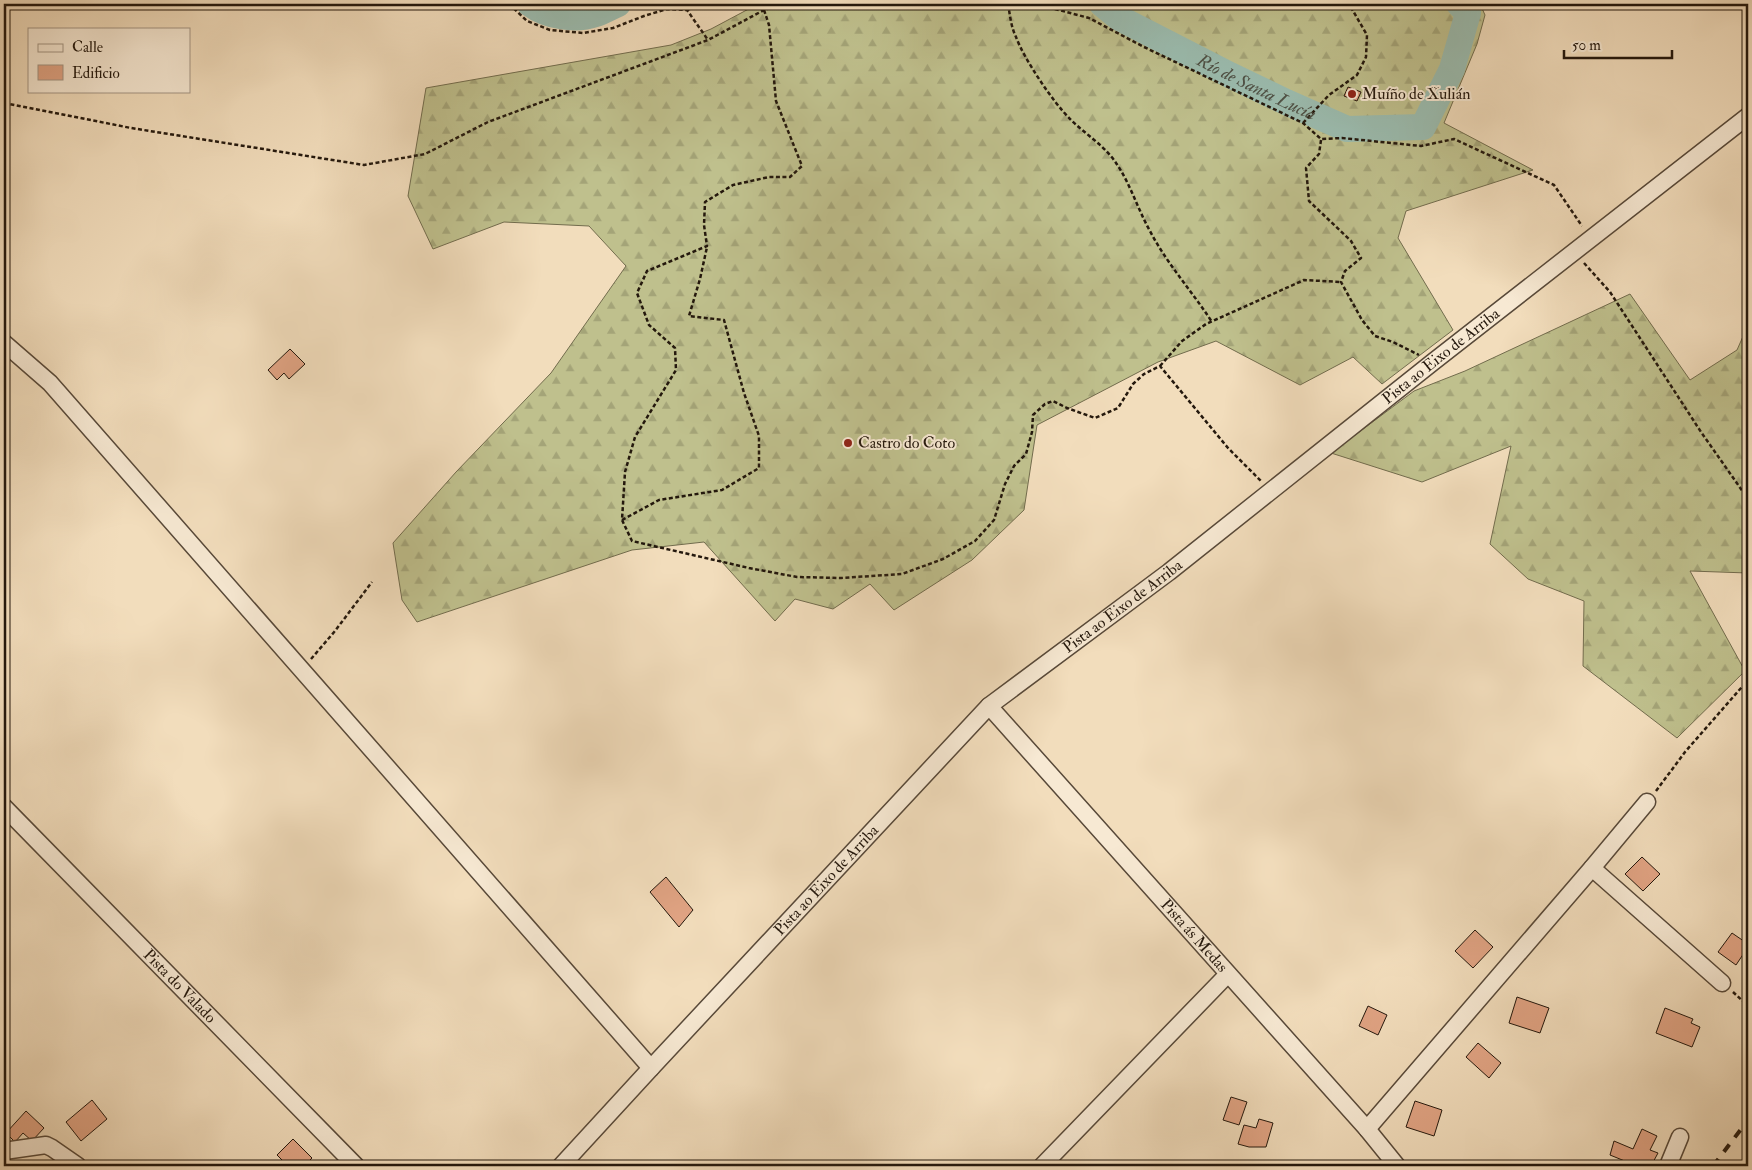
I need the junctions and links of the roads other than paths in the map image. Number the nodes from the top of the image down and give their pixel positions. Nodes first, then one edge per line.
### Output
1 (1748, 116) edge
2 (4, 342) edge
3 (989, 706) junction
4 (1647, 802) road end
5 (4, 807) edge
6 (1592, 868) junction
7 (1228, 974) junction
8 (1722, 982) road end
9 (651, 1068) junction
10 (1367, 1130) junction
11 (1680, 1137) dead end
12 (4, 1151) edge
13 (78, 1166) edge
14 (356, 1166) edge
15 (561, 1166) edge
16 (1042, 1166) edge
17 (1397, 1166) edge
18 (1668, 1166) edge

1 - 3 street, Pista ao Eixo de Arriba
2 - 9 street
3 - 7 street, Pista ás Medas
3 - 9 street, Pista ao Eixo de Arriba
4 - 6 street
5 - 14 street, Pista do Valado
6 - 8 street
6 - 10 street
7 - 10 street, Pista ás Medas
7 - 16 street
9 - 15 street, Pista ao Eixo de Arriba
10 - 17 street, Pista ás Medas
11 - 18 street
12 - 13 street

